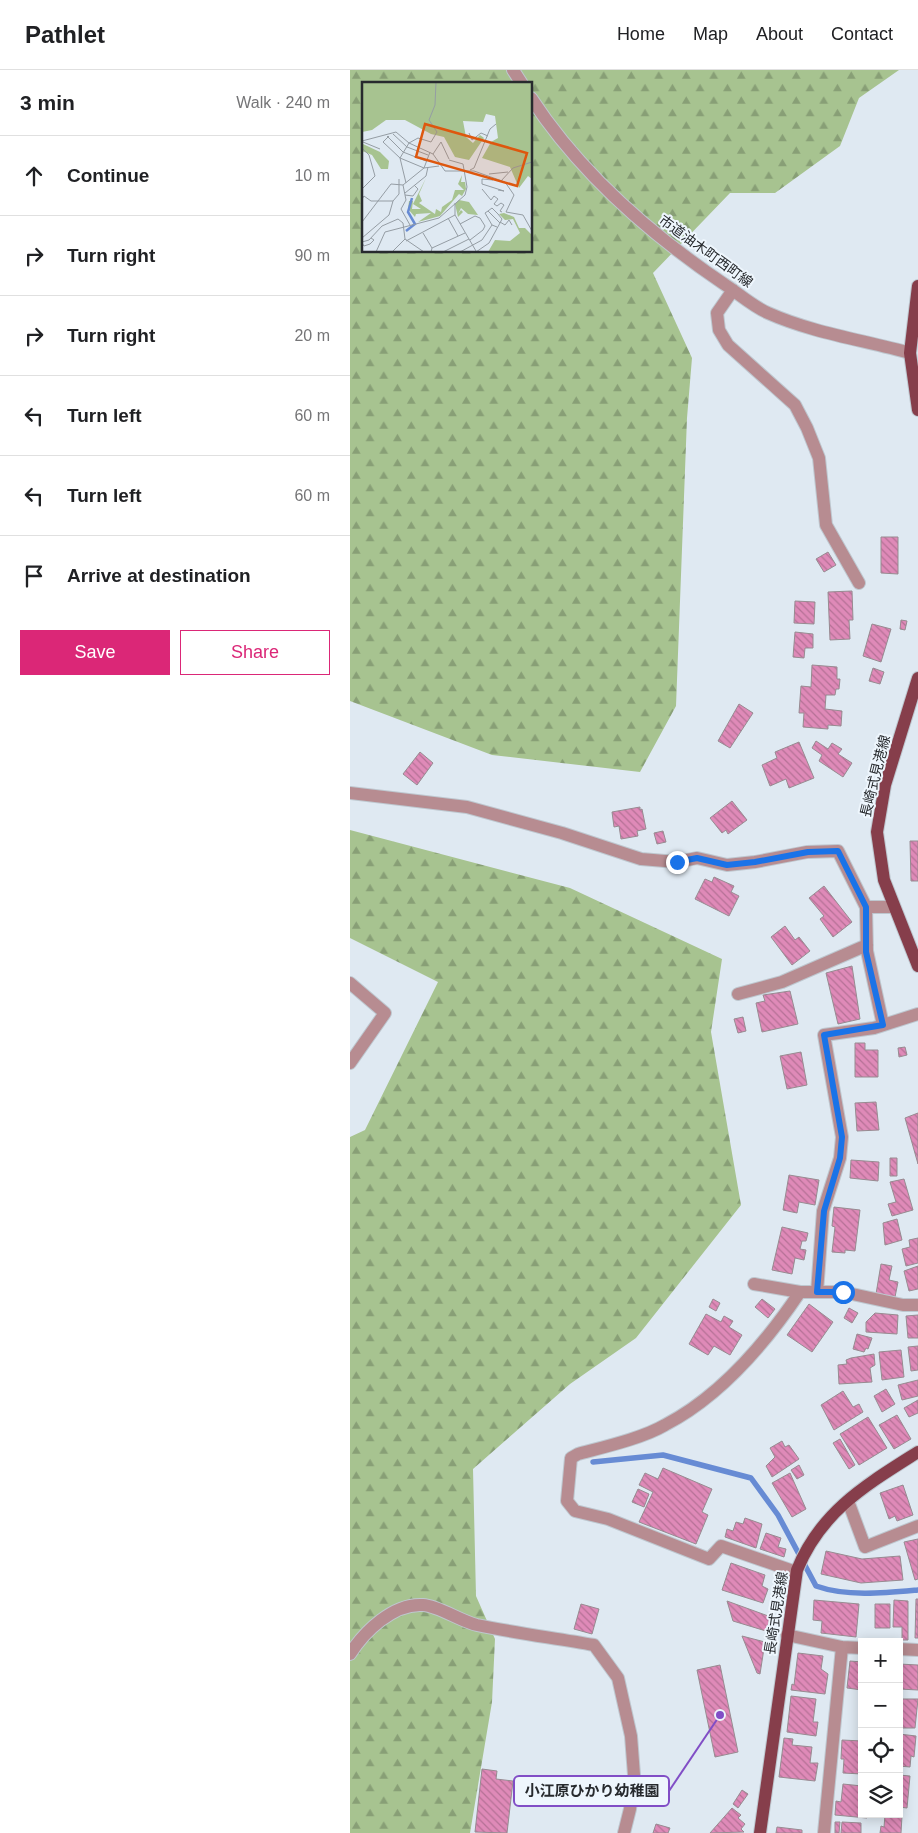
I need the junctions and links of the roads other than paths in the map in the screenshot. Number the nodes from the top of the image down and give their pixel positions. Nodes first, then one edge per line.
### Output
1 (513, 70) edge
2 (521, 82) edge
3 (532, 99) edge
4 (918, 286) edge
5 (733, 290) junction
6 (910, 353) junction
7 (918, 410) edge
8 (859, 583) dead end
9 (918, 678) edge
10 (350, 793) edge
11 (893, 906) junction
12 (866, 907) junction
13 (866, 945) junction
14 (918, 966) edge
15 (350, 983) edge
16 (738, 994) dead end
17 (918, 1014) edge
18 (883, 1025) junction
19 (350, 1063) edge
20 (754, 1284) dead end
21 (800, 1292) junction
22 (817, 1292) junction
23 (918, 1305) edge
24 (918, 1452) edge
25 (848, 1501) junction
26 (918, 1526) edge
27 (796, 1571) junction
28 (787, 1635) junction
29 (842, 1647) junction
30 (858, 1648) edge
31 (903, 1649) edge
32 (918, 1650) edge
33 (350, 1654) edge
34 (624, 1833) edge
35 (760, 1833) edge
36 (824, 1833) edge

1 - 2 street
3 - 5 street, 市道油木町西町線
4 - 6 main road
5 - 6 street, 市道油木町西町線
5 - 8 street
6 - 7 main road
9 - 11 main road, 長崎式見港線
10 - 12 street
11 - 12 street
11 - 14 main road, 長崎式見港線
12 - 13 street
13 - 16 street
13 - 18 street
15 - 19 street
17 - 18 street
18 - 22 street
20 - 21 street
21 - 22 street
21 - 27 street
22 - 23 street
24 - 25 main road, 長崎式見港線
25 - 26 street
25 - 27 main road, 長崎式見港線
27 - 28 main road, 長崎式見港線
28 - 29 street
28 - 35 main road, 長崎式見港線
29 - 30 street
29 - 36 street
31 - 32 street
33 - 34 street

